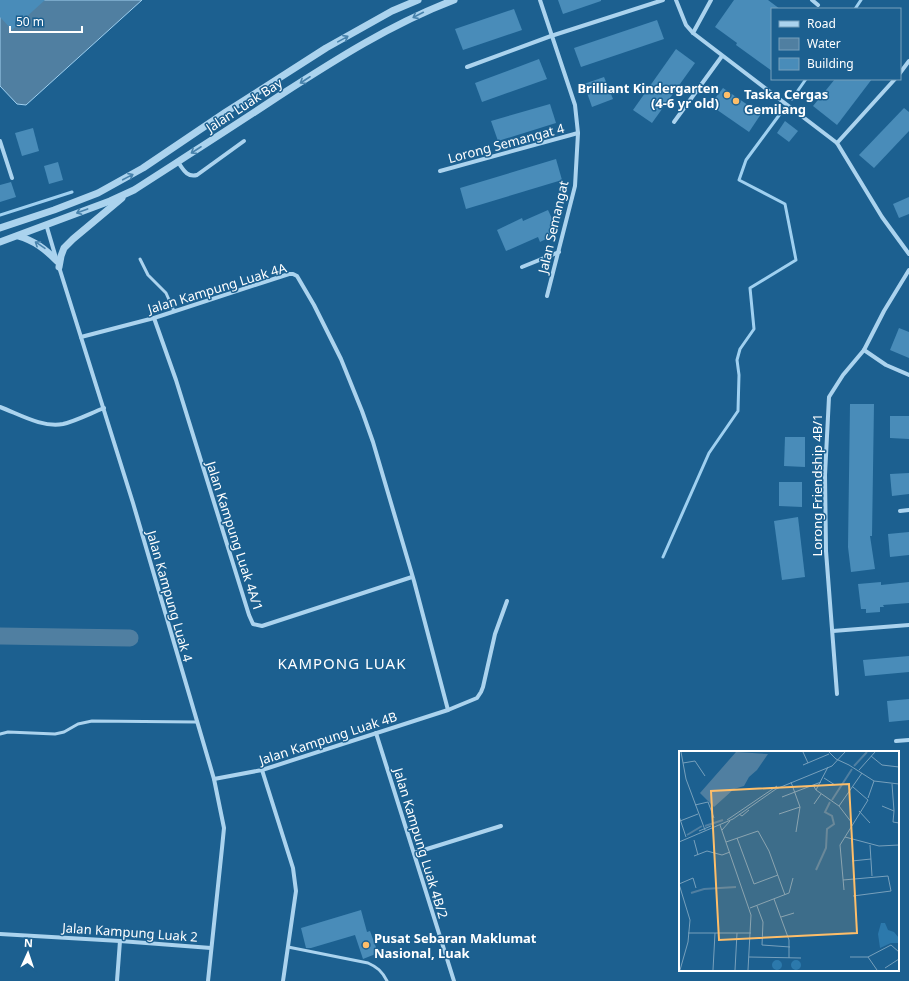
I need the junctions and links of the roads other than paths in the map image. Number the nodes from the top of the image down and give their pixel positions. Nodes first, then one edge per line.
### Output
1 (418, 0) edge
2 (454, 0) edge
3 (540, 0) edge
4 (663, 0) edge
5 (676, 0) edge
6 (711, 0) edge
7 (812, 0) edge
8 (818, 5) dead end
9 (693, 33) junction
10 (551, 36) junction
11 (722, 56) junction
12 (909, 61) edge
13 (467, 67) dead end
14 (901, 72) edge
15 (894, 80) edge
16 (674, 122) dead end
17 (578, 133) junction
18 (0, 140) edge
19 (244, 141) dead end
20 (837, 143) junction
21 (178, 162) junction
22 (440, 171) dead end
23 (12, 178) dead end
24 (134, 190) junction
25 (54, 210) junction
26 (33, 217) junction
27 (46, 224) junction
28 (0, 228) edge
29 (18, 236) junction
30 (0, 242) edge
31 (559, 252) junction
32 (909, 254) edge
33 (140, 259) dead end
34 (58, 264) junction
35 (522, 267) dead end
36 (909, 270) edge
37 (547, 296) dead end
38 (174, 311) junction
39 (154, 318) junction
40 (81, 337) junction
41 (864, 350) junction
42 (909, 375) edge
43 (0, 407) edge
44 (104, 408) junction
45 (909, 510) edge
46 (900, 511) dead end
47 (413, 579) junction
48 (507, 601) dead end
49 (909, 625) edge
50 (833, 631) junction
51 (837, 694) dead end
52 (448, 710) junction
53 (196, 722) junction
54 (376, 733) junction
55 (0, 734) edge
56 (909, 740) edge
57 (896, 741) dead end
58 (262, 770) junction
59 (214, 779) junction
60 (501, 826) dead end
61 (414, 853) junction
62 (0, 934) edge
63 (120, 941) junction
64 (288, 947) junction
65 (211, 948) junction
66 (117, 981) edge
67 (208, 981) edge
68 (283, 981) edge
69 (387, 981) edge
70 (454, 981) edge

25 -> 1 street, Jalan Luak Bay
2 -> 21 street, Jalan Luak Bay
3 - 10 street, Jalan Semangat
4 - 10 street
5 - 9 street
6 - 9 street
7 - 8 street
9 - 11 street
10 - 13 street
10 - 17 street, Jalan Semangat
11 - 16 street
11 - 20 street
12 - 14 street
15 - 20 street
17 - 22 street, Lorong Semangat 4
17 - 31 street, Jalan Semangat
18 - 23 street
19 - 21 street
20 - 32 street
21 - 24 street, Jalan Luak Bay
24 -> 27 street, Jalan Luak Bay
24 - 34 street
25 - 26 street, Jalan Luak Bay
25 - 27 street
26 - 27 street
26 - 28 street
27 - 29 street, Jalan Luak Bay
27 - 34 street, Jalan Kampung Luak 4
29 - 30 street
34 -> 29 street
31 - 35 street
31 - 37 street, Jalan Semangat
33 - 38 lane
34 - 40 street, Jalan Kampung Luak 4
36 - 41 street, Lorong Friendship 4B/1
38 - 39 street, Jalan Kampung Luak 4A
38 - 47 street, Jalan Kampung Luak 4A
39 - 40 street, Jalan Kampung Luak 4A
39 - 47 street, Jalan Kampung Luak 4A/1
40 - 44 street, Jalan Kampung Luak 4
41 - 42 street
41 - 50 street, Lorong Friendship 4B/1
43 - 44 street
44 - 53 street, Jalan Kampung Luak 4
45 - 46 street
47 - 52 street, Jalan Kampung Luak 4A
48 - 52 street, Jalan Kampung Luak 4B
49 - 50 street
50 - 51 street, Lorong Friendship 4B/1
52 - 54 street, Jalan Kampung Luak 4B
53 - 55 lane
53 - 59 street, Jalan Kampung Luak 4
54 - 58 street, Jalan Kampung Luak 4B
54 - 61 street, Jalan Kampung Luak 4B/2
56 - 57 street
58 - 59 street, Jalan Kampung Luak 4B
58 - 64 street
59 - 65 street, Jalan Kampung Luak 4
60 - 61 street
61 - 70 street, Jalan Kampung Luak 4B/2
62 - 63 street, Jalan Kampung Luak 2
63 - 65 street, Jalan Kampung Luak 2
63 - 66 street
64 - 68 street
64 - 69 lane
65 - 67 street, Jalan Kampung Luak 4

